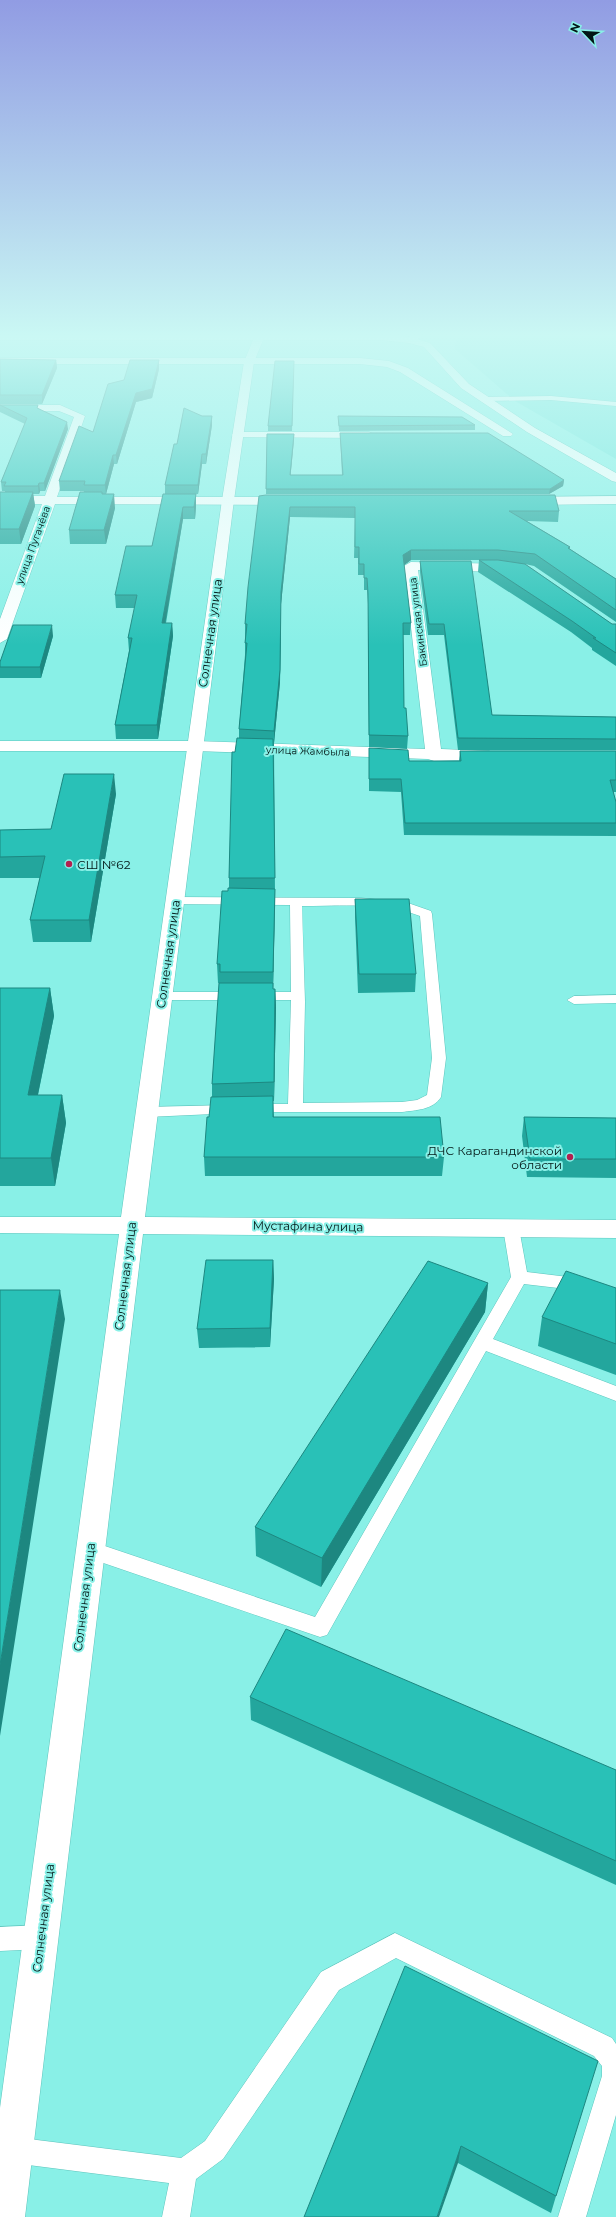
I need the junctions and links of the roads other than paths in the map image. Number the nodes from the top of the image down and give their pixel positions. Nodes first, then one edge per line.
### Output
1 (72, 438) edge
2 (237, 438) edge
3 (546, 438) edge
4 (616, 478) edge
5 (0, 500) edge
6 (228, 500) junction
7 (616, 500) edge
8 (50, 501) junction
9 (299, 501) edge
10 (517, 501) edge
11 (522, 569) edge
12 (0, 639) edge
13 (0, 746) edge
14 (195, 746) junction
15 (434, 756) junction
16 (505, 756) edge
17 (175, 901) junction
18 (296, 901) junction
19 (162, 996) junction
20 (298, 996) junction
21 (616, 999) edge
22 (574, 1000) dead end
23 (295, 1107) junction
24 (147, 1112) junction
25 (132, 1224) junction
26 (0, 1225) edge
27 (511, 1228) junction
28 (616, 1229) edge
29 (519, 1277) junction
30 (616, 1295) edge
31 (482, 1342) junction
32 (616, 1394) edge
33 (90, 1550) junction
34 (41, 1937) junction
35 (0, 1939) edge
36 (14, 2150) junction
37 (184, 2172) junction
38 (5, 2217) edge
39 (176, 2217) edge
40 (572, 2217) edge

1 - 8 street, улица Пугачёва
2 - 6 street, Солнечная улица
3 - 4 street
5 - 8 street
6 - 8 street
6 - 9 street
6 - 14 street, Солнечная улица
7 - 10 street
8 - 12 street, улица Пугачёва
11 - 15 street, Бакинская улица
13 - 14 street, улица Жамбыла
14 - 15 street, улица Жамбыла
14 - 17 street, Солнечная улица
15 - 16 street, улица Жамбыла
17 - 18 lane
17 - 19 street, Солнечная улица
18 - 20 lane
18 - 23 lane
19 - 20 lane
19 - 24 street, Солнечная улица
20 - 23 lane
21 - 22 lane
23 - 24 lane
24 - 25 street, Солнечная улица
25 - 26 street, Мустафина улица
25 - 27 street, Мустафина улица
25 - 33 street, Солнечная улица
27 - 28 street, Мустафина улица
27 - 29 lane
29 - 30 lane
29 - 31 lane
31 - 32 lane
31 - 33 lane
33 - 34 street, Солнечная улица
34 - 35 lane
34 - 36 street, Солнечная улица
36 - 37 lane
36 - 38 street, Солнечная улица
37 - 39 lane
37 - 40 lane

